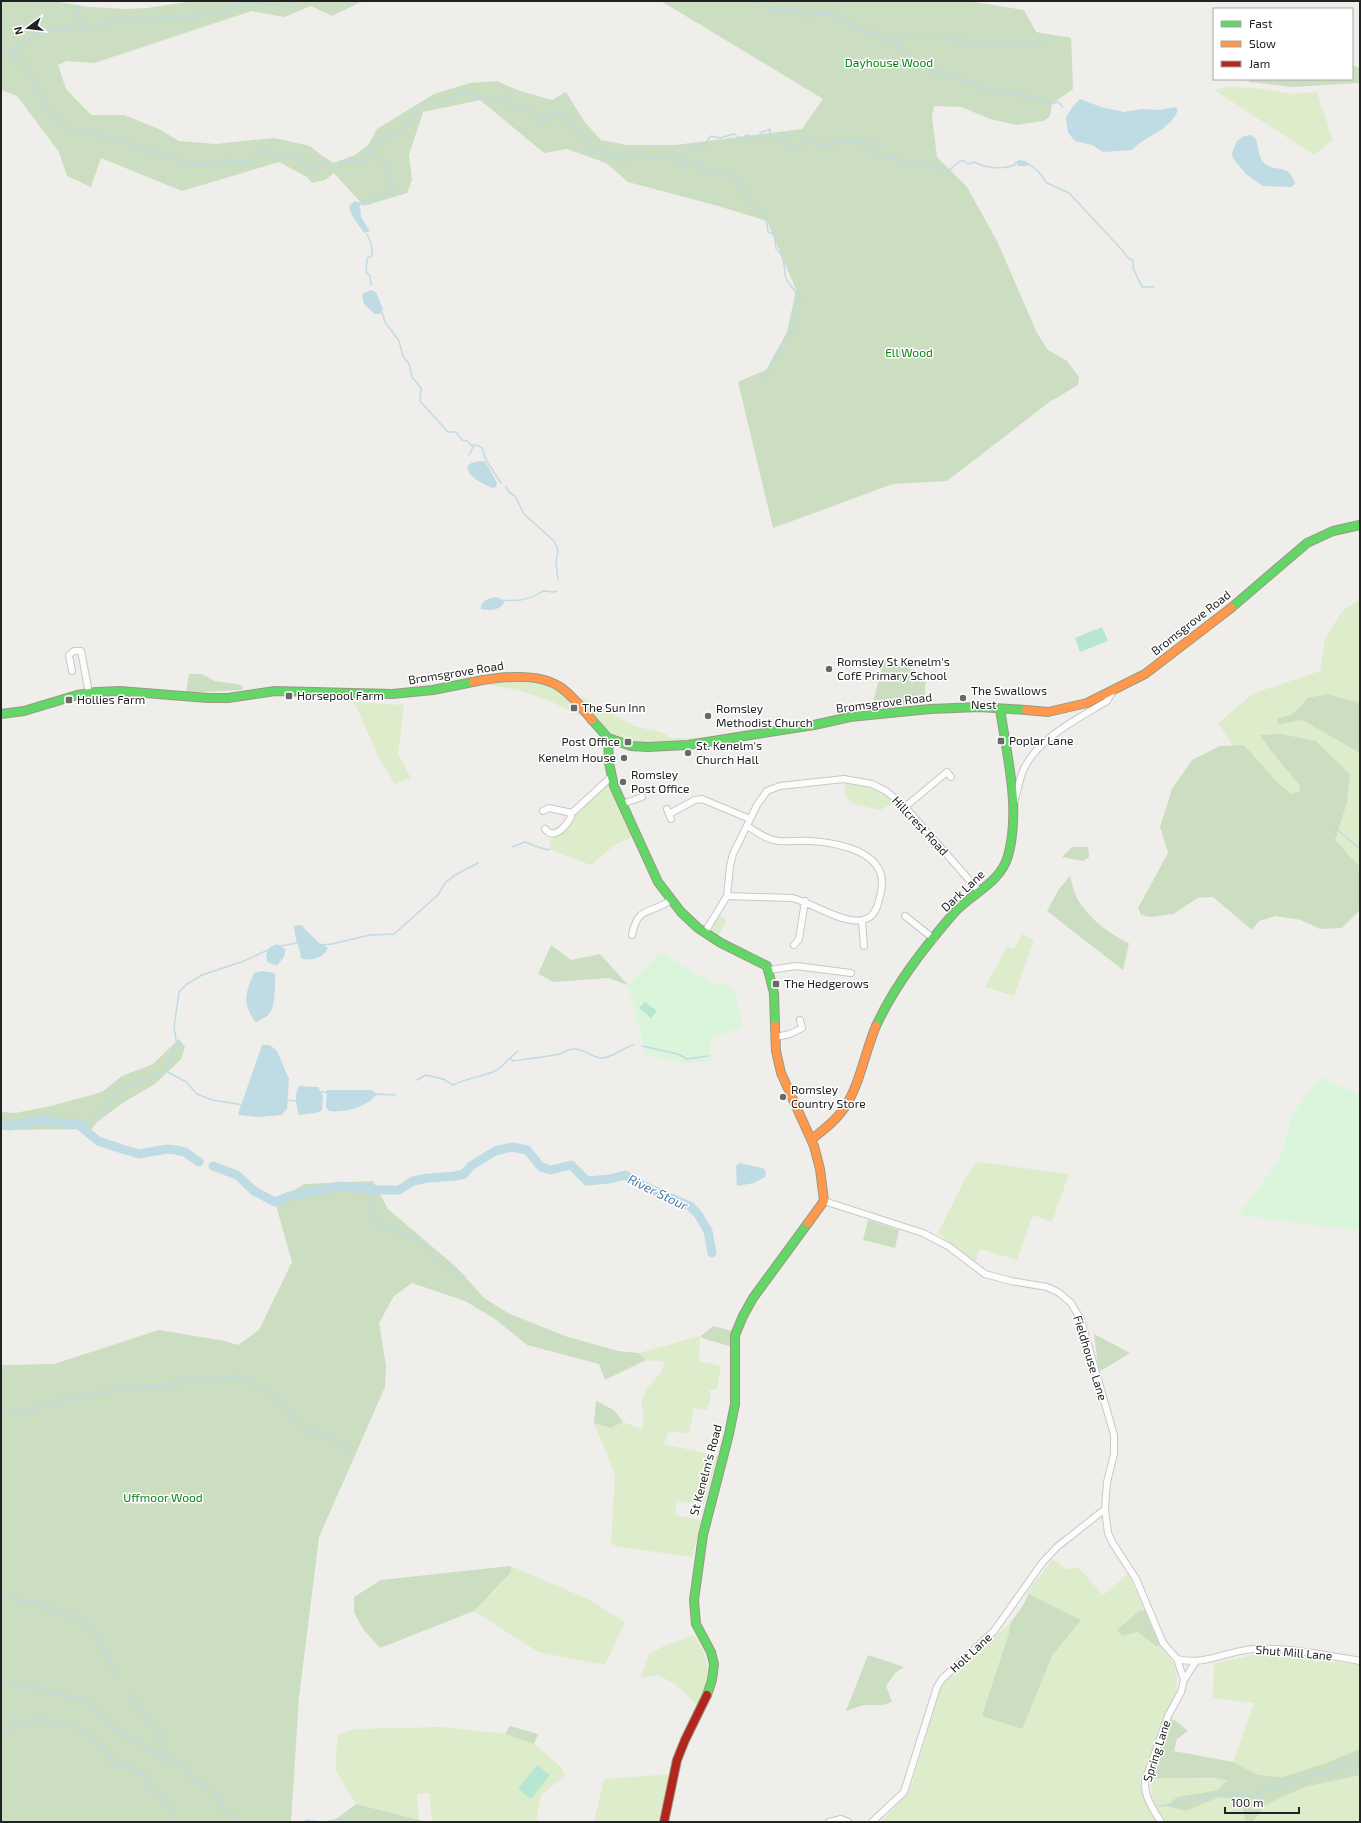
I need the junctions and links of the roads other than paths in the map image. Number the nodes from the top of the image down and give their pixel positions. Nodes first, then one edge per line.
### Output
1 (1360, 525) edge
2 (72, 671) dead end
3 (1113, 691) junction
4 (89, 693) junction
5 (1000, 709) junction
6 (1, 714) edge
7 (608, 738) junction
8 (951, 777) dead end
9 (611, 778) junction
10 (642, 797) dead end
11 (622, 804) junction
12 (905, 807) junction
13 (1014, 807) junction
14 (543, 811) dead end
15 (570, 813) junction
16 (669, 814) dead end
17 (750, 819) junction
18 (746, 826) junction
19 (545, 829) dead end
20 (979, 891) junction
21 (726, 896) junction
22 (671, 900) junction
23 (805, 901) junction
24 (905, 916) dead end
25 (862, 922) junction
26 (705, 932) junction
27 (632, 935) dead end
28 (934, 939) junction
29 (794, 944) dead end
30 (864, 946) dead end
31 (769, 970) junction
32 (851, 973) dead end
33 (800, 1020) dead end
34 (776, 1037) junction
35 (812, 1139) junction
36 (824, 1201) junction
37 (1105, 1509) junction
38 (1179, 1659) junction
39 (1196, 1661) junction
40 (1360, 1661) edge
41 (1184, 1680) junction
42 (873, 1821) edge
43 (664, 1822) edge
44 (829, 1822) edge
45 (848, 1822) edge
46 (1161, 1822) edge

1 - 3 street, Bromsgrove Road
2 - 4 street
3 - 5 street, Bromsgrove Road
3 - 13 street, Dark Lane
4 - 6 street, Bromsgrove Road
4 - 7 street, Bromsgrove Road
5 - 7 street, Bromsgrove Road
5 - 13 street
7 - 9 street
8 - 12 street
9 - 11 street
9 - 15 street
10 - 11 street
11 - 22 street
12 - 17 street, Hillcrest Road
12 - 20 street, Hillcrest Road
13 - 20 street, Dark Lane
14 - 15 street
15 - 19 street
16 - 17 street
17 - 18 street, Hillcrest Road
18 - 21 street, Hillcrest Road
18 - 25 street
20 - 28 street, Dark Lane
21 - 23 street
21 - 26 street, Hillcrest Road
22 - 26 street
22 - 27 street
23 - 25 street
23 - 29 street
24 - 28 street
25 - 30 street
26 - 31 street
28 - 35 street, Dark Lane
31 - 32 street
31 - 34 street
33 - 34 street
34 - 35 street
35 - 36 street
36 - 37 street, Fieldhouse Lane
36 - 43 street, St Kenelm's Road
37 - 38 street, Fieldhouse Lane
37 - 42 street, Holt Lane
38 - 39 street, Shut Mill Lane
38 - 41 street
39 - 40 street, Shut Mill Lane
39 - 41 street, Spring Lane
41 - 46 street, Spring Lane
44 - 45 street

